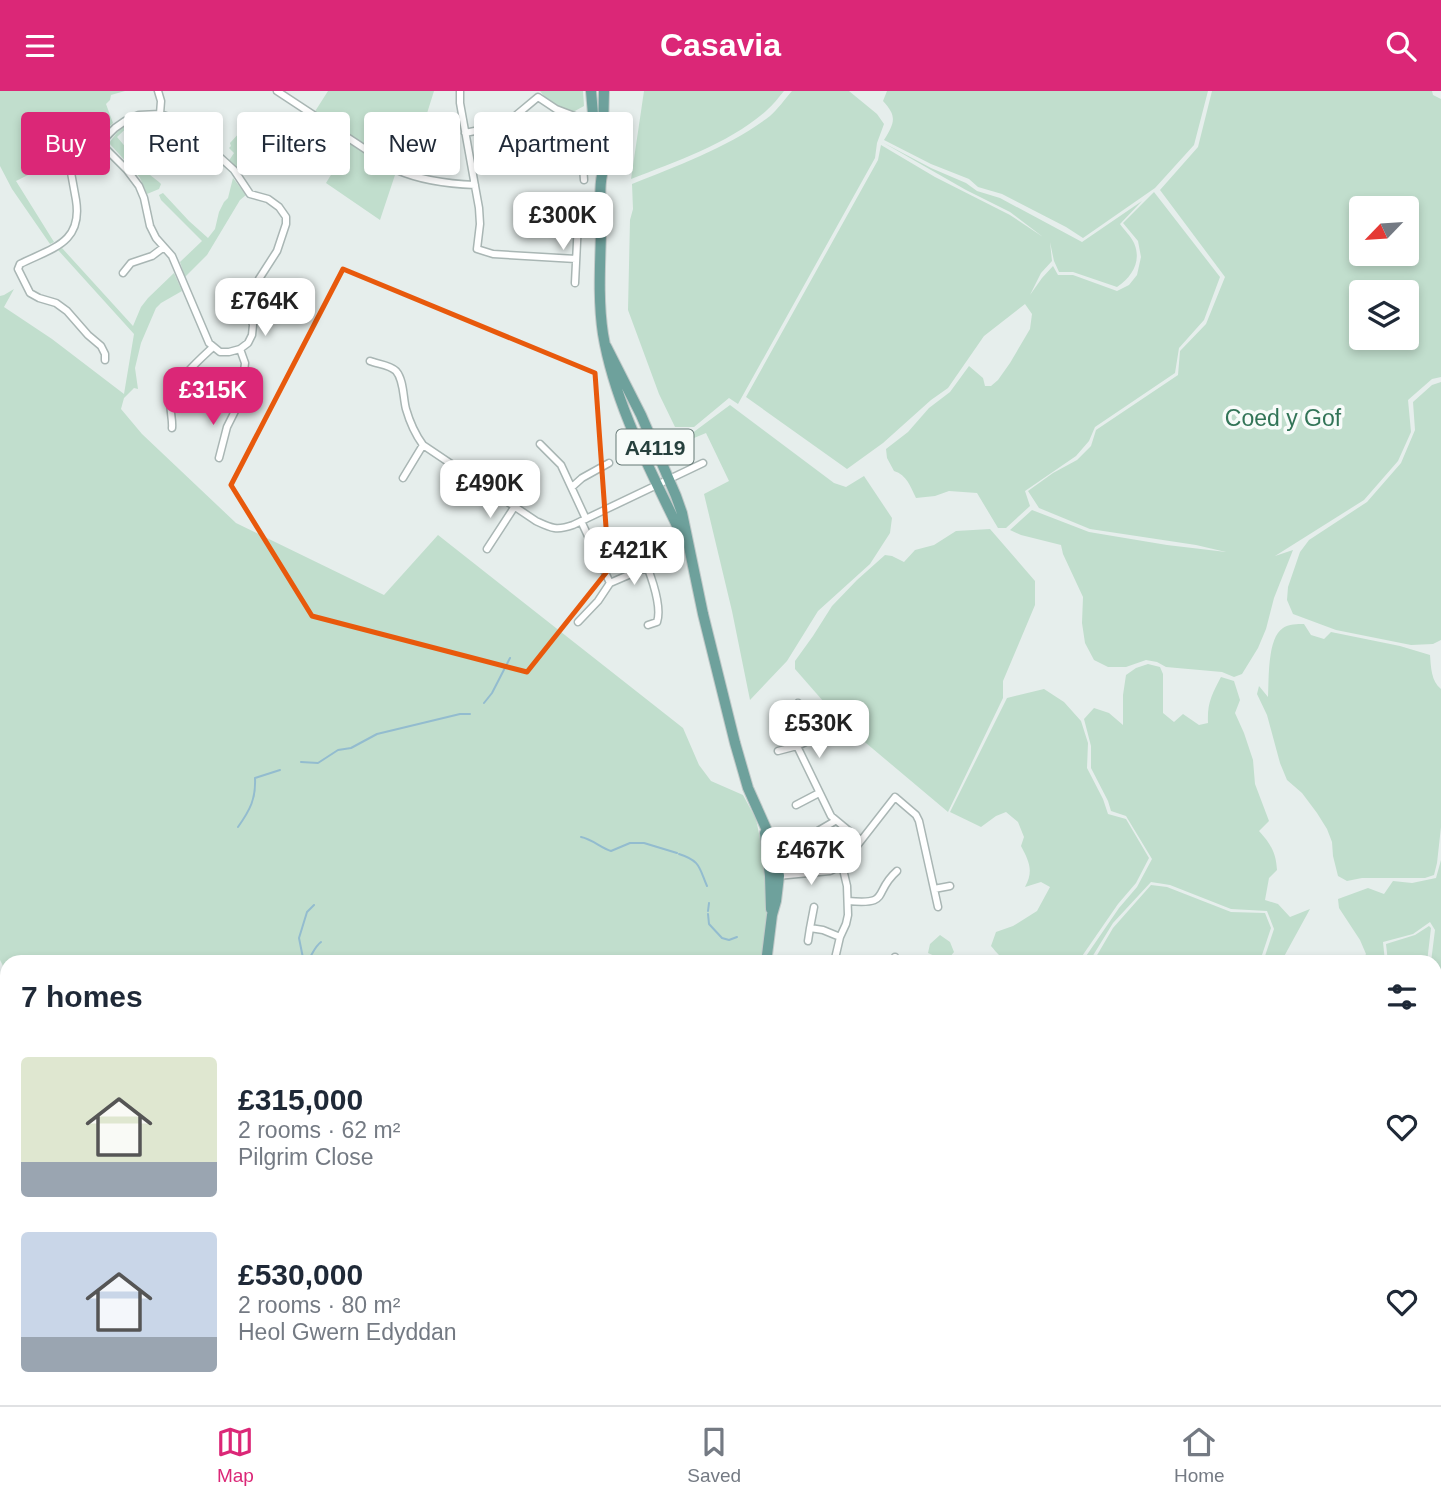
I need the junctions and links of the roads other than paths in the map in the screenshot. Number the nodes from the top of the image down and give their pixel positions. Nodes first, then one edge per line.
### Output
1 (158, 91) edge
2 (277, 91) edge
3 (460, 91) edge
4 (591, 91) edge
5 (604, 91) edge
6 (536, 94) edge
7 (160, 112) edge
8 (521, 112) edge
9 (124, 122) edge
10 (474, 131) edge
11 (110, 132) edge
12 (465, 133) junction
13 (110, 153) edge
14 (223, 160) edge
15 (72, 175) edge
16 (584, 180) dead end
17 (600, 182) junction
18 (475, 185) junction
19 (578, 222) dead end
20 (164, 247) junction
21 (576, 260) junction
22 (123, 273) dead end
23 (575, 283) dead end
24 (606, 346) junction
25 (213, 347) junction
26 (240, 349) junction
27 (105, 361) dead end
28 (370, 361) dead end
29 (172, 428) dead end
30 (540, 444) dead end
31 (424, 445) junction
32 (219, 458) dead end
33 (609, 463) dead end
34 (703, 463) dead end
35 (403, 478) dead end
36 (669, 479) junction
37 (658, 484) junction
38 (572, 488) junction
39 (515, 506) junction
40 (584, 520) junction
41 (635, 536) dead end
42 (487, 549) dead end
43 (691, 554) junction
44 (647, 567) junction
45 (610, 583) junction
46 (578, 622) dead end
47 (648, 625) dead end
48 (798, 703) dead end
49 (797, 746) junction
50 (778, 751) dead end
51 (819, 793) junction
52 (796, 804) dead end
53 (835, 821) junction
54 (806, 838) dead end
55 (860, 840) junction
56 (842, 865) junction
57 (897, 871) dead end
58 (774, 876) junction
59 (950, 885) dead end
60 (934, 889) junction
61 (848, 901) junction
62 (814, 907) dead end
63 (938, 907) dead end
64 (810, 928) junction
65 (839, 937) junction
66 (808, 941) dead end
67 (767, 955) edge
68 (836, 955) edge

1 - 7 street
2 - 18 street
3 - 12 street
4 - 17 main road, A4119
5 - 17 main road, A4119
6 - 8 street
6 - 16 street
9 - 11 street
10 - 12 street
12 - 18 street
13 - 20 street
14 - 26 street
15 - 27 street
17 - 24 main road, A4119
18 - 21 street
19 - 21 street
20 - 22 street
20 - 25 street
21 - 23 street
24 - 36 main road, A4119
24 - 37 main road, A4119
25 - 26 street
25 - 29 street
26 - 32 street
28 - 31 street
30 - 38 street
31 - 35 street
31 - 39 street
33 - 38 street
34 - 36 street
36 - 37 street
36 - 43 main road, A4119
37 - 40 street
37 - 43 main road, A4119
38 - 40 street
39 - 40 street
39 - 42 street
40 - 45 street
41 - 44 street
43 - 58 main road, A4119
44 - 45 street
44 - 47 street
45 - 46 street
48 - 49 street
49 - 50 street
49 - 51 street
51 - 52 street
51 - 53 street
53 - 54 street
53 - 55 street
55 - 56 street
55 - 60 street
56 - 58 street
56 - 61 street
57 - 61 street
58 - 67 main road, A4119
59 - 60 street
60 - 63 street
61 - 65 street
62 - 64 street
64 - 65 street
64 - 66 street
65 - 68 street

